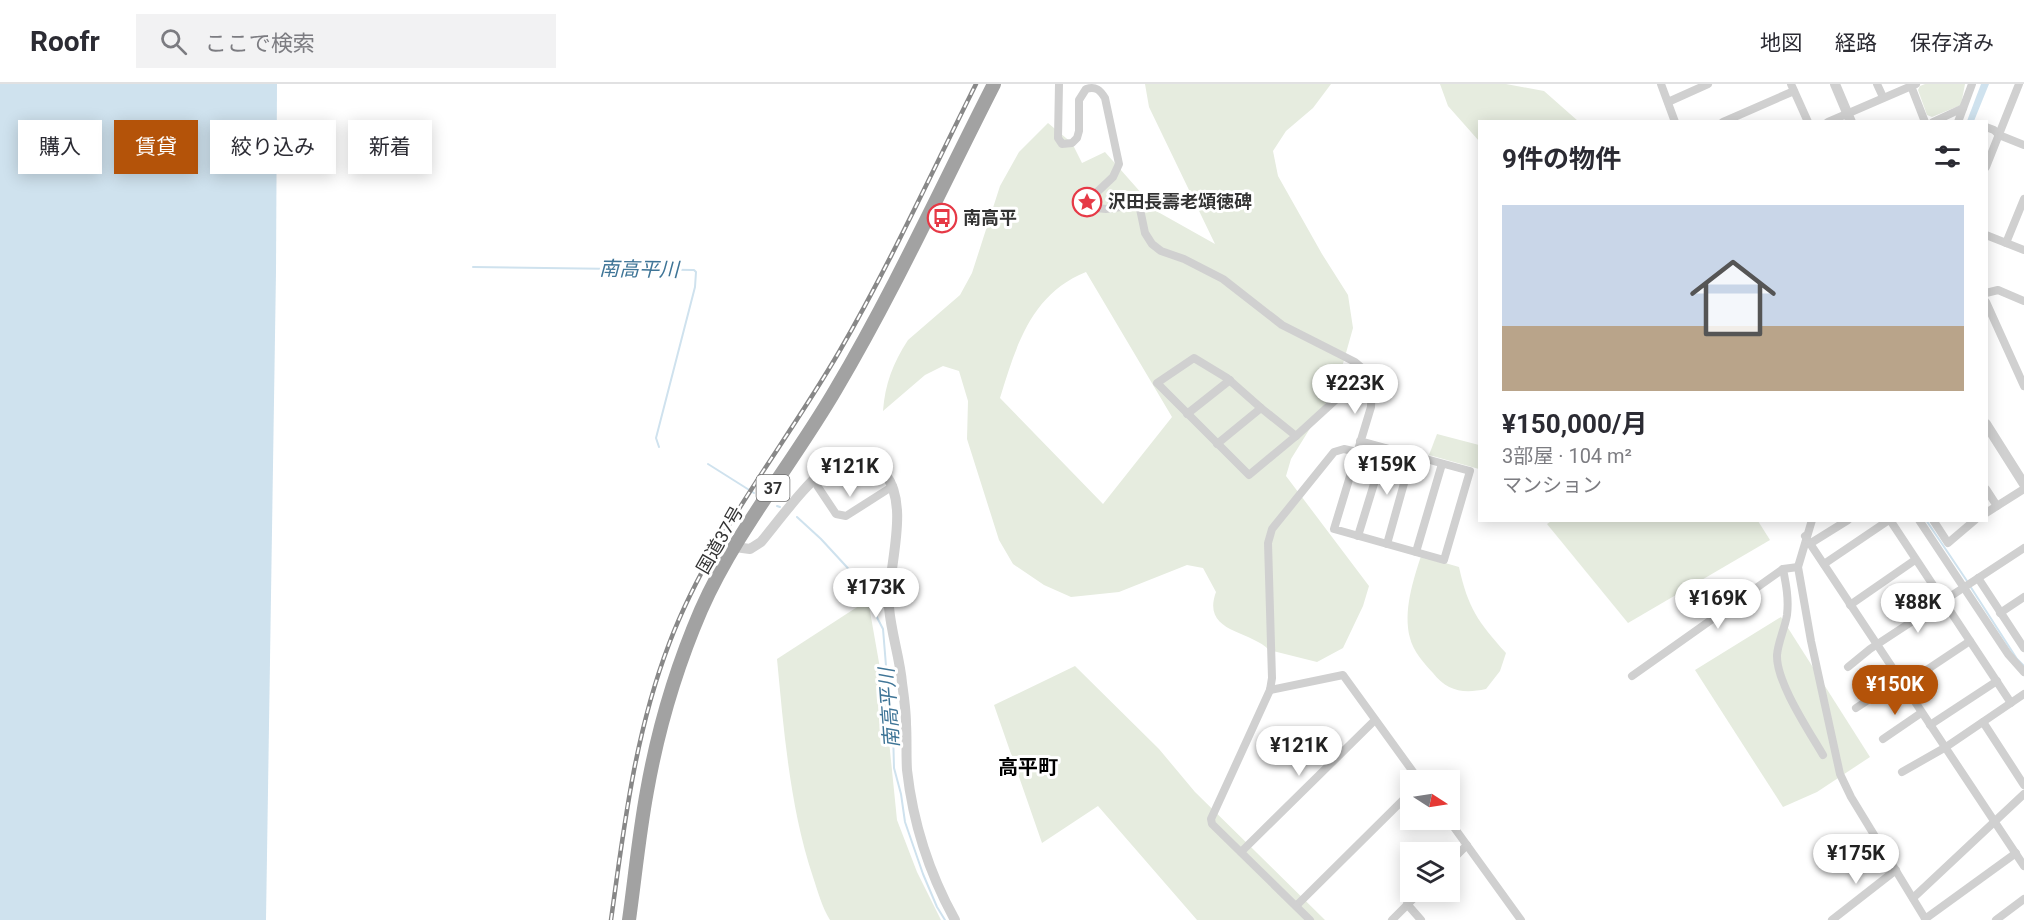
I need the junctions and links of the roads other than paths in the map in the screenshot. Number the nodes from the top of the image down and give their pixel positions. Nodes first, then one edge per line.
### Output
1 (994, 84) edge
2 (1059, 84) edge
3 (1661, 84) edge
4 (1708, 84) edge
5 (1835, 84) edge
6 (1877, 84) edge
7 (1972, 84) edge
8 (2019, 84) edge
9 (1913, 85) edge
10 (1792, 87) edge
11 (1883, 97) junction
12 (1668, 102) junction
13 (1963, 108) junction
14 (1849, 117) edge
15 (1674, 120) edge
16 (1727, 120) edge
17 (1807, 120) edge
18 (1924, 120) edge
19 (1937, 120) edge
20 (1959, 120) edge
21 (1988, 128) edge
22 (1999, 135) junction
23 (2024, 145) edge
24 (1988, 162) edge
25 (2024, 199) edge
26 (1988, 237) edge
27 (2006, 243) junction
28 (2024, 250) edge
29 (1988, 292) edge
30 (2024, 300) edge
31 (1988, 306) edge
32 (1366, 372) junction
33 (1230, 380) junction
34 (2024, 386) edge
35 (1261, 408) junction
36 (1187, 414) junction
37 (1988, 429) edge
38 (1296, 436) junction
39 (1360, 441) junction
40 (1216, 444) junction
41 (1385, 448) junction
42 (1358, 452) junction
43 (1412, 455) junction
44 (1442, 464) junction
45 (814, 481) junction
46 (2023, 481) edge
47 (893, 486) junction
48 (1988, 492) edge
49 (1996, 506) junction
50 (1988, 512) edge
51 (1812, 522) edge
52 (1844, 522) edge
53 (1887, 522) edge
54 (1891, 522) edge
55 (1921, 522) edge
56 (1934, 522) edge
57 (1961, 522) edge
58 (1973, 522) edge
59 (1966, 529) junction
60 (1358, 536) junction
61 (1808, 540) junction
62 (1387, 544) junction
63 (735, 547) junction
64 (2024, 548) edge
65 (1416, 552) junction
66 (1915, 560) junction
67 (1824, 564) junction
68 (1798, 567) junction
69 (1783, 569) junction
70 (1976, 579) junction
71 (1964, 587) junction
72 (2024, 597) edge
73 (1945, 601) junction
74 (1850, 605) junction
75 (2000, 613) junction
76 (1970, 641) junction
77 (1877, 645) junction
78 (2021, 647) edge
79 (2008, 654) junction
80 (1848, 666) dead end
81 (2024, 672) edge
82 (1632, 676) dead end
83 (1997, 681) junction
84 (1902, 682) junction
85 (1270, 690) junction
86 (2024, 694) edge
87 (2011, 703) junction
88 (1856, 708) dead end
89 (1921, 713) junction
90 (1375, 720) junction
91 (1983, 722) junction
92 (1930, 725) junction
93 (1883, 740) dead end
94 (1946, 747) junction
95 (1823, 755) dead end
96 (1412, 770) edge
97 (1902, 771) dead end
98 (2024, 785) edge
99 (2024, 794) edge
100 (1400, 803) edge
101 (1995, 820) junction
102 (1456, 830) edge
103 (1467, 845) junction
104 (1241, 852) junction
105 (1460, 852) edge
106 (2016, 853) junction
107 (2024, 866) edge
108 (1896, 870) junction
109 (1913, 898) junction
110 (2024, 899) edge
111 (1407, 904) joint
112 (1296, 906) junction
113 (629, 920) edge
114 (955, 920) edge
115 (1310, 920) edge
116 (1392, 920) edge
117 (1420, 920) edge
118 (1521, 920) edge
119 (1832, 920) edge
120 (1926, 920) edge
121 (1996, 920) edge

1 - 63 highway, 国道37号 / 37
2 - 32 street
3 - 12 street
4 - 12 street
5 - 14 street
6 - 11 street
7 - 13 street
8 - 22 street
9 - 11 street
9 - 18 street
10 - 16 street
10 - 17 street
11 - 14 street
12 - 15 street
13 - 19 street
13 - 20 street
21 - 22 street
22 - 23 street
22 - 24 street
25 - 27 street
26 - 27 street
27 - 28 street
29 - 30 street
31 - 34 street
32 - 38 street
32 - 39 street
33 - 35 street
33 - 36 street
33 - 36 street
35 - 38 street
35 - 40 street
36 - 40 street
37 - 46 street
38 - 40 street
39 - 41 street
39 - 42 street
41 - 43 street
41 - 60 street
42 - 60 street
42 - 85 street
43 - 44 street
43 - 62 street
44 - 65 street
44 - 65 street
45 - 47 street
45 - 47 street
45 - 63 street
46 - 49 street
47 - 114 street
48 - 49 street
49 - 50 street
51 - 61 street
52 - 61 street
53 - 67 street
54 - 66 street
55 - 71 street
56 - 59 street
57 - 59 street
58 - 59 street
60 - 62 street
61 - 67 street
61 - 68 street
62 - 65 street
63 - 113 highway, 国道37号 / 37
64 - 70 street
66 - 73 street
66 - 74 street
67 - 74 street
68 - 69 street
68 - 108 street
69 - 82 street
69 - 95 street
70 - 71 street
70 - 75 street
71 - 73 street
71 - 79 street
72 - 75 street
73 - 76 street
73 - 77 street
74 - 77 street
75 - 78 street
76 - 83 street
76 - 84 street
77 - 80 street
77 - 84 street
78 - 79 street
79 - 81 street
83 - 87 street
83 - 92 street
84 - 88 street
84 - 89 street
85 - 90 street
85 - 104 street
86 - 87 street
87 - 91 street
89 - 92 street
89 - 93 street
90 - 96 street
90 - 104 street
91 - 94 street
91 - 98 street
92 - 94 street
94 - 97 street
94 - 101 street
99 - 101 street
100 - 112 street
101 - 106 street
101 - 109 street
102 - 103 street
103 - 105 street
103 - 118 street
104 - 112 street
106 - 107 street
106 - 120 street
108 - 109 street
108 - 119 street
109 - 120 street
110 - 121 street
111 - 116 street
111 - 117 street
112 - 115 street

